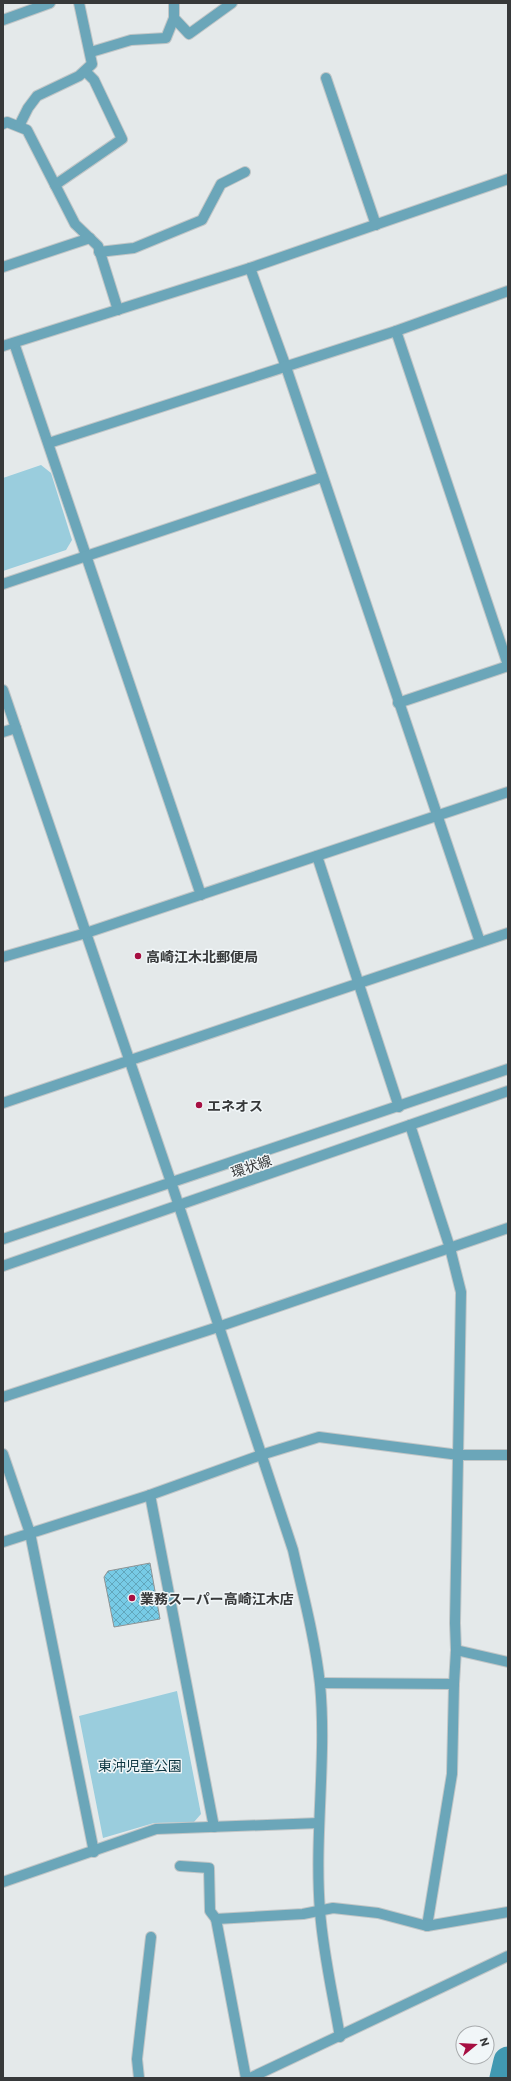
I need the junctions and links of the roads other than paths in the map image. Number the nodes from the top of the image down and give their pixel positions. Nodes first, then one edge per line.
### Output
1 (50, 3) edge
2 (79, 3) edge
3 (174, 3) edge
4 (232, 3) edge
5 (174, 18) junction
6 (3, 20) edge
7 (91, 52) junction
8 (86, 72) junction
9 (326, 78) dead end
10 (3, 124) edge
11 (19, 126) junction
12 (245, 172) dead end
13 (508, 179) edge
14 (55, 185) junction
15 (376, 225) junction
16 (90, 238) junction
17 (99, 252) junction
18 (3, 267) edge
19 (250, 268) junction
20 (508, 291) edge
21 (118, 310) junction
22 (396, 331) junction
23 (14, 343) junction
24 (3, 346) edge
25 (286, 367) junction
26 (50, 443) junction
27 (322, 477) junction
28 (87, 557) junction
29 (3, 584) edge
30 (508, 665) edge
31 (3, 690) edge
32 (398, 703) junction
33 (16, 728) junction
34 (3, 732) edge
35 (508, 792) edge
36 (437, 816) junction
37 (317, 856) junction
38 (201, 895) junction
39 (86, 933) junction
40 (508, 933) edge
41 (480, 942) junction
42 (3, 957) edge
43 (359, 983) junction
44 (129, 1060) junction
45 (508, 1069) edge
46 (508, 1092) edge
47 (3, 1103) edge
48 (399, 1107) junction
49 (410, 1125) junction
50 (171, 1182) junction
51 (178, 1206) junction
52 (508, 1228) edge
53 (3, 1239) edge
54 (450, 1248) junction
55 (3, 1266) edge
56 (218, 1327) junction
57 (3, 1397) edge
58 (3, 1454) edge
59 (261, 1455) junction
60 (458, 1455) junction
61 (508, 1455) edge
62 (150, 1495) junction
63 (30, 1533) junction
64 (3, 1542) edge
65 (456, 1650) junction
66 (508, 1662) edge
67 (320, 1683) junction
68 (454, 1684) junction
69 (319, 1823) junction
70 (214, 1827) junction
71 (94, 1852) junction
72 (180, 1866) dead end
73 (3, 1882) edge
74 (320, 1911) junction
75 (508, 1912) edge
76 (216, 1919) junction
77 (427, 1926) junction
78 (151, 1937) dead end
79 (504, 1957) edge
80 (340, 2037) junction
81 (139, 2078) edge
82 (246, 2078) edge
83 (250, 2078) edge

1 - 6 street
2 - 7 street
3 - 5 street
4 - 5 street
5 - 7 street
7 - 8 street
8 - 11 street
8 - 14 street
9 - 15 street
10 - 11 street
11 - 14 street
12 - 17 street
13 - 15 street
14 - 16 street
15 - 19 street
16 - 17 street
16 - 18 street
17 - 21 street
19 - 21 street
19 - 25 street
20 - 22 street
21 - 23 street
22 - 25 street
22 - 30 street
23 - 24 street
23 - 26 street
25 - 26 street
25 - 27 street
26 - 28 street
27 - 28 street
27 - 32 street
28 - 29 street
28 - 38 street
30 - 32 street
31 - 33 street
32 - 36 street
33 - 34 street
33 - 39 street
35 - 36 street
36 - 37 street
36 - 41 street
37 - 38 street
37 - 43 street
38 - 39 street
39 - 42 street
39 - 44 street
40 - 41 street
41 - 43 street
43 - 44 street
43 - 48 street
44 - 47 street
44 - 50 street
45 - 48 street, 環状線
46 - 49 street, 環状線
48 - 50 street, 環状線
49 - 51 street, 環状線
49 - 54 street
50 - 51 street
50 - 53 street, 環状線
51 - 55 street, 環状線
51 - 56 street
52 - 54 street
54 - 56 street
54 - 60 street
56 - 57 street
56 - 59 street
58 - 63 street
59 - 60 street
59 - 62 street
59 - 67 street
60 - 61 street
60 - 65 street
62 - 63 street
62 - 70 street
63 - 64 street
63 - 71 street
65 - 66 street
65 - 68 street
67 - 68 street
67 - 69 street
68 - 77 street
69 - 70 street
69 - 74 street
70 - 71 street
71 - 73 street
72 - 76 street
74 - 76 street
74 - 77 street
74 - 80 street
75 - 77 street
76 - 82 street
78 - 81 street
79 - 80 street
80 - 83 street

